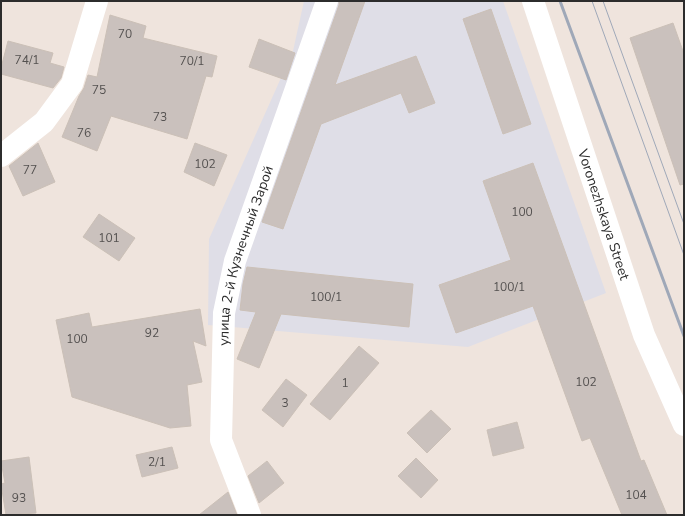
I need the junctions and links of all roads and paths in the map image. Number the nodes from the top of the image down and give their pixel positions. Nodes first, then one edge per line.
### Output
1 (96, 1) edge
2 (327, 1) edge
3 (533, 1) edge
4 (1, 156) edge
5 (684, 425) edge
6 (250, 515) edge

1 - 4 street
2 - 6 street, улица 2-й Кузнечный Зарой
3 - 5 street, Voronezhskaya Street

